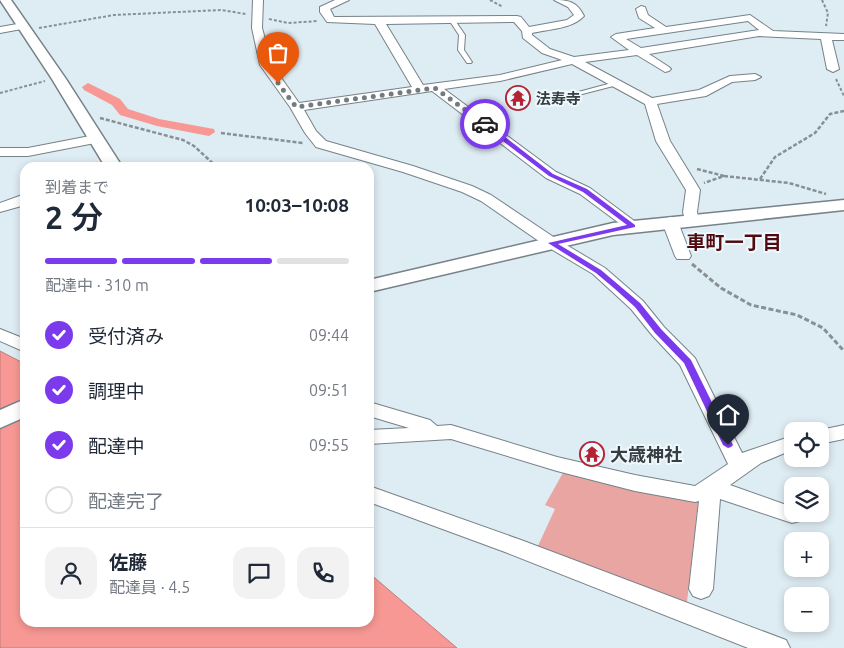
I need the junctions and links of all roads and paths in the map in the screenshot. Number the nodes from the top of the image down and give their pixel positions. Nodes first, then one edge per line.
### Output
1 (5, 0) edge
2 (258, 0) edge
3 (344, 0) edge
4 (559, 0) edge
5 (822, 0) edge
6 (641, 9) dead end
7 (257, 16) junction
8 (331, 20) junction
9 (452, 20) junction
10 (379, 21) junction
11 (18, 23) junction
12 (0, 30) edge
13 (664, 30) junction
14 (527, 31) junction
15 (769, 32) junction
16 (826, 36) junction
17 (844, 37) edge
18 (640, 52) junction
19 (573, 60) junction
20 (469, 62) dead end
21 (665, 69) dead end
22 (833, 69) joint
23 (755, 77) dead end
24 (59, 79) junction
25 (619, 83) junction
26 (427, 89) junction
27 (0, 93) edge
28 (844, 96) edge
29 (562, 97) dead end
30 (650, 102) junction
31 (296, 107) junction
32 (844, 111) edge
33 (80, 115) junction
34 (222, 133) dead end
35 (95, 138) junction
36 (321, 144) junction
37 (0, 152) edge
38 (28, 152) junction
39 (26, 162) edge
40 (111, 162) edge
41 (211, 162) edge
42 (679, 166) junction
43 (724, 176) junction
44 (760, 179) junction
45 (691, 184) junction
46 (836, 200) edge
47 (20, 202) edge
48 (0, 208) edge
49 (690, 220) junction
50 (670, 222) junction
51 (632, 226) junction
52 (552, 243) junction
53 (683, 256) joint
54 (374, 285) edge
55 (0, 334) edge
56 (20, 344) edge
57 (844, 351) edge
58 (20, 410) edge
59 (374, 410) edge
60 (0, 420) edge
61 (431, 432) junction
62 (844, 432) edge
63 (829, 435) edge
64 (374, 437) edge
65 (784, 446) edge
66 (742, 465) junction
67 (710, 489) junction
68 (374, 496) edge
69 (784, 513) edge
70 (701, 589) dead end
71 (777, 648) edge

1 - 11 street
2 - 7 street
3 - 8 street
4 - 14 street
5 - 16 path
6 - 13 street
7 - 8 path
7 - 11 path
7 - 31 street
8 - 10 street
9 - 10 street
9 - 14 street
9 - 20 lane
10 - 26 street
11 - 12 street
11 - 24 street
13 - 15 street
13 - 18 street
14 - 19 street
15 - 16 street
15 - 18 street
16 - 17 street
16 - 22 street
18 - 19 street
18 - 21 street
19 - 25 street
19 - 26 street
22 - 28 path
23 - 30 street
24 - 27 path
24 - 33 street
25 - 29 lane
25 - 30 street
26 - 31 street
26 - 51 street
30 - 42 street
31 - 36 street
32 - 44 path
33 - 35 street
33 - 41 path
34 - 36 path
35 - 38 street
35 - 40 street
36 - 52 street
37 - 38 street
38 - 39 street
42 - 43 path
42 - 45 street
43 - 44 path
43 - 45 path
44 - 46 path
45 - 49 street
46 - 49 street
47 - 48 street
49 - 50 street
50 - 51 street
50 - 53 street
51 - 52 street
52 - 54 street
52 - 66 street
53 - 57 path
55 - 56 street
58 - 60 street
59 - 61 street
61 - 64 street
61 - 67 street
62 - 63 street
65 - 66 street
66 - 67 street
67 - 69 street
67 - 70 street
68 - 71 street

